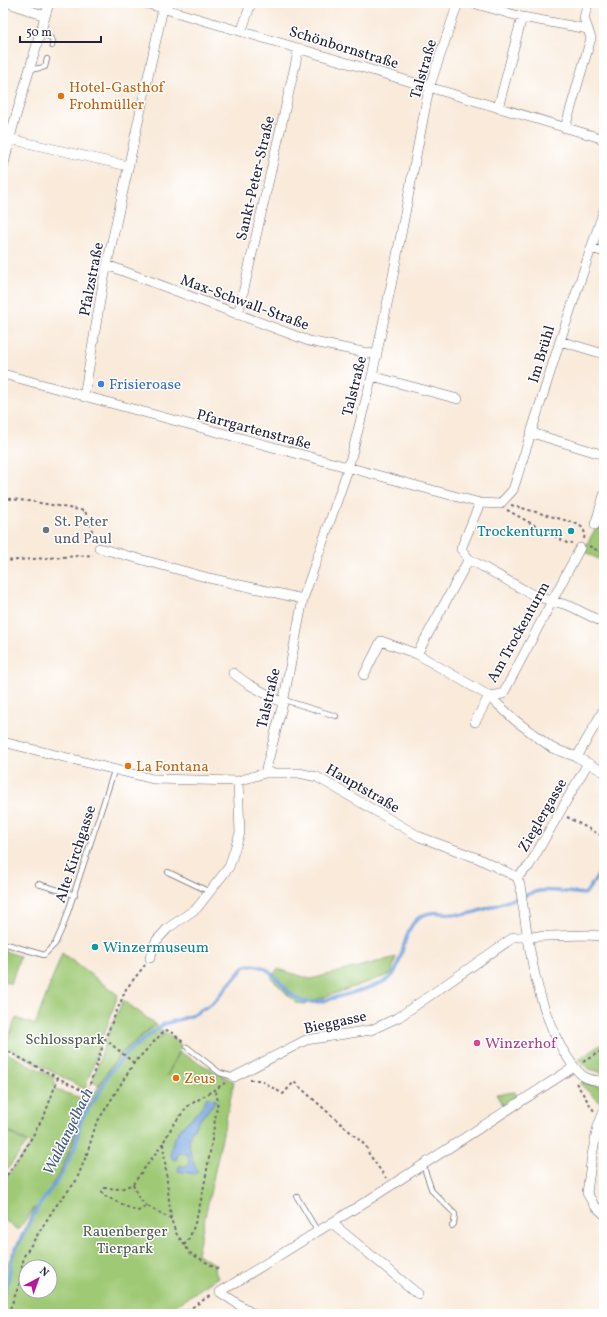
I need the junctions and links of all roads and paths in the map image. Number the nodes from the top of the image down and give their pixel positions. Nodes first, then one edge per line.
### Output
1 (9, 3) edge
2 (49, 3) edge
3 (145, 3) edge
4 (251, 3) edge
5 (458, 3) edge
6 (473, 3) edge
7 (588, 3) edge
8 (163, 8) junction
9 (45, 16) junction
10 (522, 17) junction
11 (41, 29) junction
12 (588, 29) junction
13 (242, 30) junction
14 (52, 46) dead end
15 (299, 48) junction
16 (47, 59) dead end
17 (29, 70) junction
18 (429, 88) junction
19 (498, 108) junction
20 (565, 128) junction
21 (10, 139) junction
22 (604, 139) edge
23 (128, 166) junction
24 (3, 168) edge
25 (604, 210) edge
26 (591, 248) junction
27 (604, 252) edge
28 (107, 264) junction
29 (238, 315) junction
30 (560, 341) junction
31 (604, 354) edge
32 (377, 355) junction
33 (3, 374) edge
34 (372, 376) junction
35 (84, 398) junction
36 (458, 399) dead end
37 (532, 433) junction
38 (604, 454) edge
39 (348, 469) junction
40 (604, 495) edge
41 (3, 498) edge
42 (480, 503) junction
43 (500, 504) junction
44 (509, 511) dead end
45 (595, 525) dead end
46 (578, 546) joint
47 (98, 548) junction
48 (604, 554) edge
49 (469, 559) junction
50 (3, 561) edge
51 (304, 599) junction
52 (552, 600) junction
53 (604, 623) edge
54 (418, 654) junction
55 (233, 673) dead end
56 (364, 676) dead end
57 (488, 696) junction
58 (283, 702) junction
59 (604, 709) edge
60 (336, 716) dead end
61 (475, 722) dead end
62 (3, 742) edge
63 (577, 758) junction
64 (588, 763) junction
65 (114, 770) junction
66 (604, 772) edge
67 (265, 773) junction
68 (238, 781) junction
69 (559, 813) junction
70 (604, 837) edge
71 (168, 872) dead end
72 (518, 881) junction
73 (38, 884) dead end
74 (210, 892) junction
75 (75, 895) junction
76 (527, 936) junction
77 (604, 936) edge
78 (3, 943) edge
79 (150, 958) joint
80 (105, 1039) junction
81 (186, 1047) joint
82 (3, 1049) edge
83 (604, 1049) edge
84 (134, 1063) junction
85 (571, 1069) junction
86 (234, 1077) junction
87 (58, 1078) junction
88 (604, 1081) edge
89 (215, 1089) junction
90 (604, 1111) edge
91 (600, 1121) junction
92 (163, 1143) junction
93 (423, 1165) junction
94 (386, 1178) dead end
95 (3, 1180) edge
96 (133, 1184) junction
97 (297, 1197) dead end
98 (147, 1206) junction
99 (604, 1214) edge
100 (171, 1219) junction
101 (332, 1223) junction
102 (452, 1226) dead end
103 (318, 1232) junction
104 (184, 1245) junction
105 (218, 1269) dead end
106 (220, 1292) junction
107 (418, 1294) dead end
108 (8, 1314) edge
109 (182, 1314) edge
110 (252, 1314) edge

1 - 9 street
2 - 9 street
3 - 8 street, Schönbornstraße
4 - 13 street
5 - 18 street, Talstraße
6 - 10 street
7 - 12 street
8 - 13 street, Schönbornstraße
8 - 23 street, Pfalzstraße
9 - 11 street
10 - 12 street
10 - 19 street
11 - 14 lane
11 - 17 street
12 - 20 street
13 - 15 street, Schönbornstraße
15 - 18 street, Schönbornstraße
15 - 29 street, Sankt-Peter-Straße
16 - 17 lane
17 - 21 street
18 - 19 street, Schönbornstraße
18 - 32 street, Talstraße
19 - 20 street, Schönbornstraße
20 - 22 street, Schönbornstraße
21 - 23 street
21 - 24 street
23 - 28 street, Pfalzstraße
25 - 26 street, Im Brühl
26 - 27 street
26 - 30 street, Im Brühl
28 - 29 street, Max-Schwall-Straße
28 - 35 street, Pfalzstraße
29 - 32 street, Max-Schwall-Straße
30 - 31 street
30 - 37 street, Im Brühl
32 - 34 street, Talstraße
33 - 35 street, Pfarrgartenstraße
34 - 36 street
34 - 39 street, Talstraße
35 - 39 street, Pfarrgartenstraße
37 - 38 street
37 - 43 street, Im Brühl
39 - 42 street, Pfarrgartenstraße
39 - 51 street, Talstraße
40 - 45 street
41 - 47 path
42 - 43 street, Pfarrgartenstraße
42 - 49 street
43 - 48 path
44 - 46 path
46 - 52 street, Am Trockenturm
47 - 50 path
47 - 51 street
49 - 52 street
49 - 54 street
51 - 58 street, Talstraße
52 - 53 street
52 - 57 street, Am Trockenturm
54 - 56 street
54 - 57 street
55 - 58 street
57 - 61 street, Am Trockenturm
57 - 63 street
58 - 60 lane
58 - 67 street, Talstraße
59 - 63 street
62 - 65 street, Hauptstraße
63 - 64 street
64 - 66 street
64 - 69 street, Zieglergasse
65 - 68 street, Hauptstraße
65 - 75 lane, Alte Kirchgasse
67 - 68 street, Hauptstraße
67 - 72 street, Hauptstraße
68 - 74 street
69 - 70 path
69 - 72 street, Zieglergasse
71 - 74 lane
72 - 76 street
73 - 75 lane
74 - 79 street
75 - 78 lane, Alte Kirchgasse
76 - 77 street, Bieggasse
76 - 85 street
76 - 86 street, Bieggasse
79 - 80 path
80 - 84 path
80 - 87 path
81 - 84 path
81 - 86 lane
82 - 87 path
83 - 85 path
84 - 108 path
85 - 88 street
85 - 91 path
85 - 93 street
86 - 89 path
86 - 94 path
87 - 95 path
89 - 92 path
89 - 104 path
90 - 91 street
91 - 99 street
92 - 96 path
92 - 100 path
93 - 101 street
93 - 102 lane
96 - 98 path
96 - 98 path
97 - 103 lane
98 - 100 path
100 - 104 path
101 - 103 street
101 - 107 street
103 - 106 street
104 - 105 path
106 - 109 path
106 - 110 street

